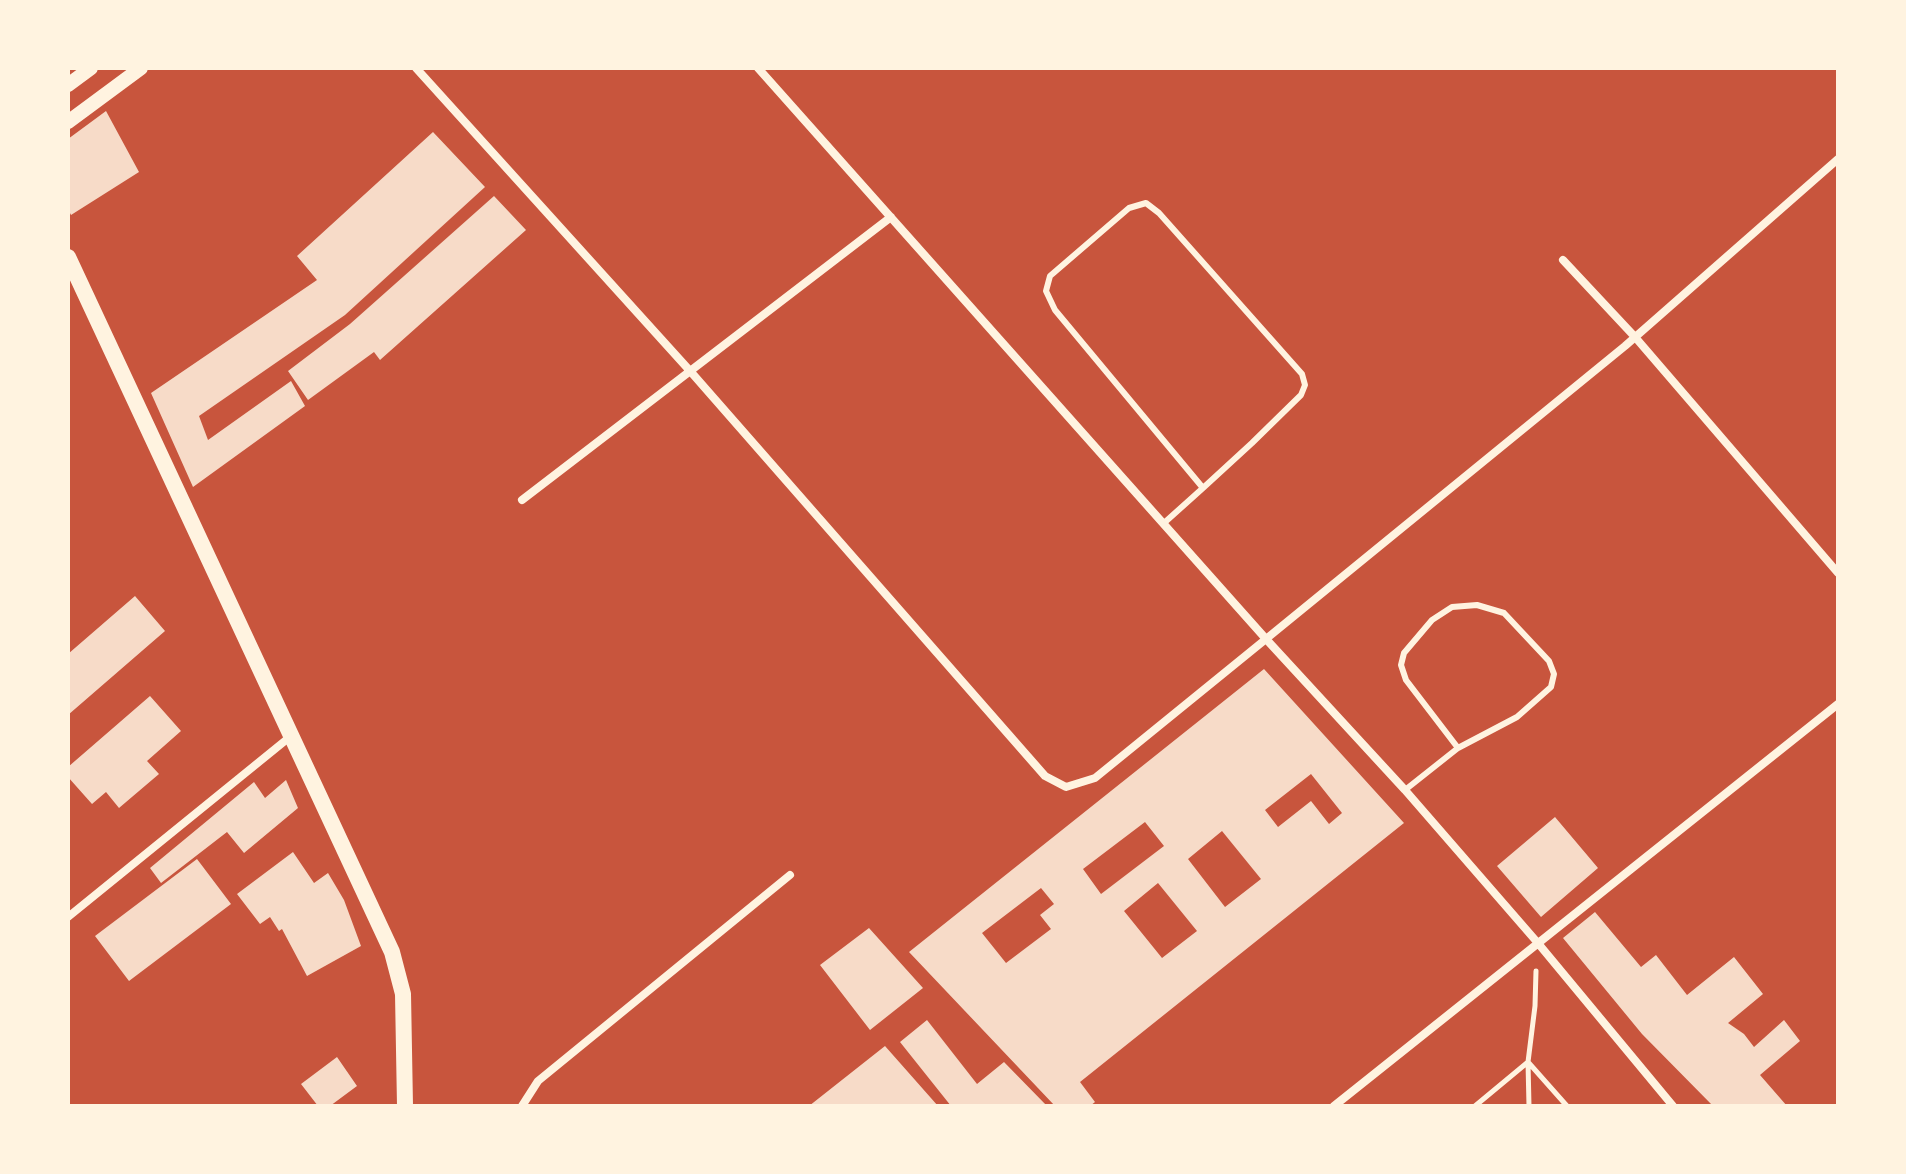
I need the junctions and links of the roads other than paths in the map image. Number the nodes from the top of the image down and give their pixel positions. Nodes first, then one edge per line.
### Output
1 (91, 68) edge
2 (141, 68) edge
3 (416, 68) edge
4 (758, 68) edge
5 (68, 85) edge
6 (68, 122) edge
7 (1838, 159) edge
8 (891, 217) junction
9 (68, 257) edge
10 (1563, 260) dead end
11 (1635, 337) junction
12 (691, 372) junction
13 (1203, 488) junction
14 (522, 500) dead end
15 (1164, 523) junction
16 (1838, 573) edge
17 (1266, 639) junction
18 (1838, 704) edge
19 (291, 735) junction
20 (1458, 748) junction
21 (1405, 790) junction
22 (790, 875) dead end
23 (68, 917) edge
24 (1537, 942) junction
25 (405, 1106) edge
26 (522, 1106) edge
27 (1334, 1106) edge
28 (1673, 1106) edge

1 - 5 street
2 - 6 street
3 - 12 street
4 - 8 street
7 - 11 street
8 - 12 street
8 - 15 street
9 - 19 main road
10 - 11 street
11 - 16 street
11 - 17 street
12 - 14 street
12 - 17 street
13 - 13 lane
13 - 15 lane
15 - 17 street
17 - 21 street
18 - 24 street
19 - 23 street
19 - 25 main road
20 - 20 lane
20 - 21 lane
21 - 24 street
22 - 26 street
24 - 27 street
24 - 28 street

